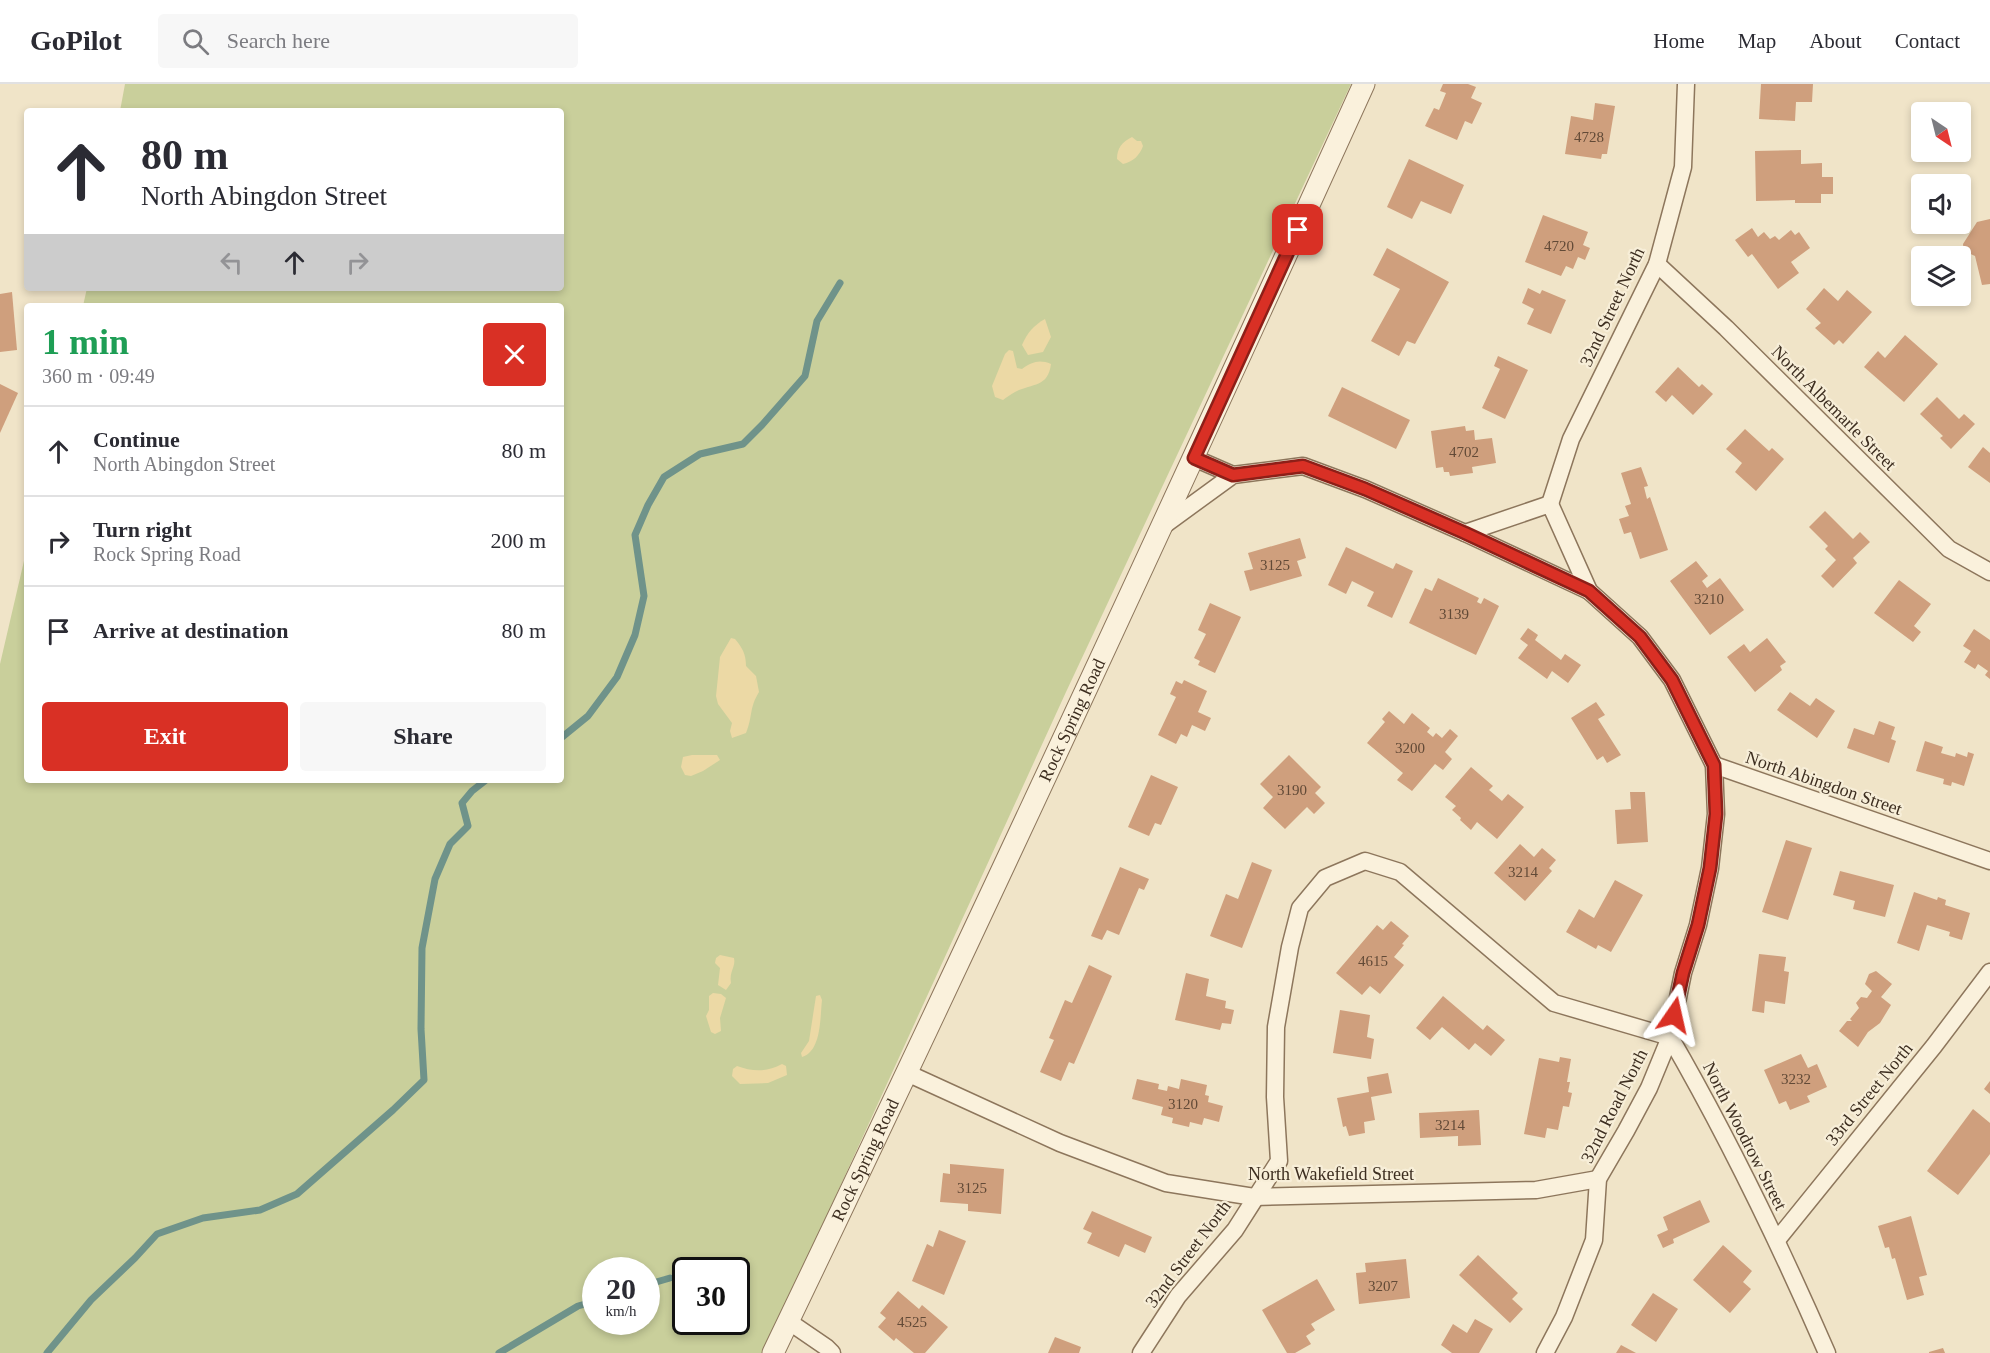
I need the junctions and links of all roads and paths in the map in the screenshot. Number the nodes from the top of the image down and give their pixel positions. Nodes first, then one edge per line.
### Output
1 (1364, 84) edge
2 (1686, 84) edge
3 (1657, 264) junction
4 (1194, 458) junction
5 (1233, 475) junction
6 (1550, 504) junction
7 (1163, 526) junction
8 (1465, 533) junction
9 (1990, 572) edge
10 (1589, 591) junction
11 (1714, 765) junction
12 (1990, 861) edge
13 (1990, 972) edge
14 (1670, 1036) junction
15 (907, 1073) junction
16 (1598, 1179) junction
17 (1254, 1197) junction
18 (1777, 1240) junction
19 (788, 1321) junction
20 (773, 1353) edge
21 (832, 1353) edge
22 (1141, 1353) edge
23 (1545, 1353) edge
24 (1827, 1353) edge

1 - 4 street, Rock Spring Road
2 - 3 street, 32nd Street North
3 - 6 street, 32nd Street North
3 - 9 street, North Albemarle Street
4 - 5 street
4 - 7 street, Rock Spring Road
5 - 7 street
5 - 8 street
6 - 8 street
6 - 10 street
7 - 15 street, Rock Spring Road
8 - 10 street
10 - 11 street
11 - 12 street, North Abingdon Street
11 - 14 street, 32nd Road North
13 - 18 street, 33rd Street North
14 - 16 street, 32nd Road North
14 - 17 street, 32nd Street North
14 - 18 street, North Woodrow Street
15 - 17 street, North Wakefield Street
15 - 19 street, Rock Spring Road
16 - 17 street, North Wakefield Street
16 - 23 street, 32nd Road North
17 - 22 street, 32nd Street North
18 - 24 street, North Woodrow Street
19 - 20 street, Rock Spring Road
19 - 21 street

